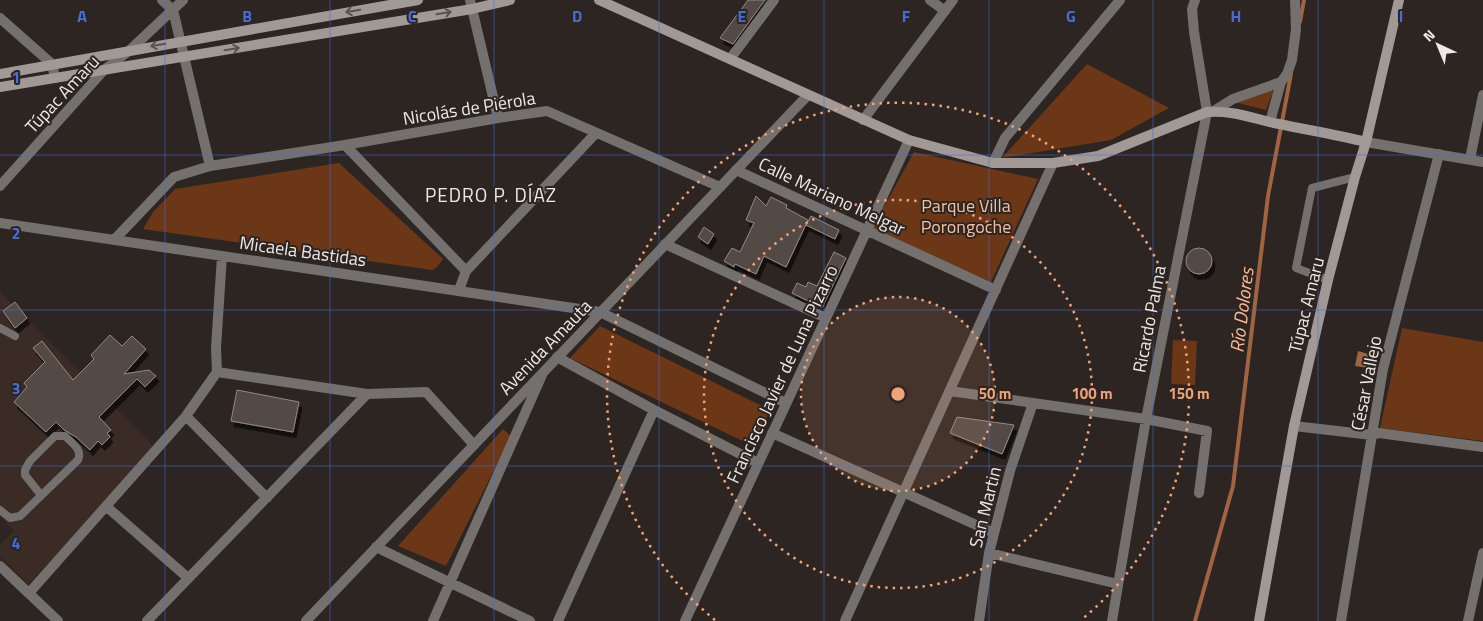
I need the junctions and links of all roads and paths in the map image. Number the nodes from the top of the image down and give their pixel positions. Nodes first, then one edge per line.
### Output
1 (162, 0) edge
2 (183, 0) edge
3 (418, 0) edge
4 (510, 0) edge
5 (590, 0) edge
6 (774, 0) edge
7 (930, 0) edge
8 (953, 0) edge
9 (1120, 0) edge
10 (1195, 0) edge
11 (1295, 0) edge
12 (1399, 0) edge
13 (606, 1) edge
14 (471, 4) edge
15 (173, 10) junction
16 (945, 11) junction
17 (0, 18) edge
18 (180, 42) junction
19 (130, 50) junction
20 (184, 57) junction
21 (730, 59) junction
22 (52, 64) junction
23 (104, 70) junction
24 (0, 74) edge
25 (56, 78) junction
26 (1281, 82) junction
27 (0, 87) edge
28 (808, 95) junction
29 (1483, 95) edge
30 (1210, 112) junction
31 (498, 118) junction
32 (862, 120) junction
33 (1274, 123) junction
34 (596, 133) junction
35 (909, 140) junction
36 (1366, 142) junction
37 (345, 145) junction
38 (1439, 154) junction
39 (1470, 159) junction
40 (1483, 162) edge
41 (993, 163) junction
42 (1053, 164) junction
43 (210, 166) junction
44 (736, 170) junction
45 (1355, 177) junction
46 (0, 185) edge
47 (720, 187) junction
48 (0, 224) edge
49 (867, 229) junction
50 (114, 240) junction
51 (665, 244) junction
52 (222, 256) junction
53 (466, 271) junction
54 (1328, 280) junction
55 (459, 290) junction
56 (996, 290) junction
57 (600, 312) junction
58 (826, 318) junction
59 (0, 328) edge
60 (15, 336) dead end
61 (558, 357) junction
62 (218, 372) junction
63 (543, 373) junction
64 (950, 391) junction
65 (367, 394) junction
66 (786, 403) junction
67 (1033, 403) junction
68 (654, 410) junction
69 (186, 416) junction
70 (1146, 420) junction
71 (1294, 426) junction
72 (772, 433) junction
73 (1372, 435) junction
74 (474, 444) junction
75 (1483, 448) edge
76 (758, 463) junction
77 (904, 492) junction
78 (1199, 493) dead end
79 (42, 495) junction
80 (267, 498) junction
81 (107, 507) junction
82 (0, 510) edge
83 (994, 533) junction
84 (376, 547) junction
85 (990, 553) junction
86 (1483, 553) edge
87 (1482, 565) edge
88 (0, 566) edge
89 (188, 578) junction
90 (451, 583) junction
91 (1118, 584) junction
92 (29, 594) junction
93 (58, 621) edge
94 (147, 621) edge
95 (306, 621) edge
96 (433, 621) edge
97 (530, 621) edge
98 (558, 621) edge
99 (685, 621) edge
100 (845, 621) edge
101 (979, 621) edge
102 (1112, 621) edge
103 (1259, 621) edge
104 (1341, 621) edge
105 (1468, 621) edge

1 - 15 street
2 - 15 street, Túpac Amaru
3 -> 18 main road
4 - 14 main road
5 - 13 main road
6 - 21 street
7 - 16 street
8 - 16 street
9 - 41 street
10 - 30 street
11 - 26 street
12 - 36 main road, Túpac Amaru
13 - 21 main road
20 -> 14 main road
14 - 31 street
15 - 18 street
15 - 19 street, Túpac Amaru
16 - 32 street
17 - 22 street
18 -> 19 main road
18 - 20 street
19 - 22 main road
19 - 23 street, Túpac Amaru
20 - 23 main road
20 - 43 street
21 - 28 main road
22 - 24 main road
22 - 25 street
23 - 25 main road
23 - 46 street, Túpac Amaru
25 - 27 main road
26 - 30 street
26 - 33 street
28 - 32 main road
28 - 44 street, Avenida Amauta
29 - 39 street
30 - 33 main road
30 - 42 main road
30 - 70 street, Ricardo Palma
31 - 34 street, Nicolás de Piérola
31 - 37 street, Nicolás de Piérola
32 - 35 main road
33 - 36 main road
34 - 47 street, Nicolás de Piérola
34 - 53 street
35 - 41 main road
35 - 49 street, Francisco Javier de Luna Pizarro
36 - 38 street
36 - 45 main road, Túpac Amaru
37 - 43 street, Nicolás de Piérola
37 - 53 street
38 - 39 street
38 - 73 street, César Vallejo
39 - 40 street
41 - 42 main road
42 - 56 street
43 - 50 street, Nicolás de Piérola
44 - 47 street, Avenida Amauta
44 - 49 street, Calle Mariano Melgar
45 - 54 main road, Túpac Amaru
45 - 54 lane
47 - 51 street, Avenida Amauta
48 - 50 street, Micaela Bastidas
49 - 56 street, Calle Mariano Melgar
49 - 58 street, Francisco Javier de Luna Pizarro
50 - 52 street, Micaela Bastidas
51 - 57 street, Avenida Amauta
51 - 58 street
52 - 55 street, Micaela Bastidas
52 - 62 street
53 - 55 street
54 - 71 main road, Túpac Amaru
55 - 57 street, Micaela Bastidas
56 - 64 street
57 - 61 street, Avenida Amauta
57 - 66 street, Micaela Bastidas
58 - 66 street, Francisco Javier de Luna Pizarro
59 - 60 lane
61 - 63 street, Avenida Amauta
61 - 68 street
62 - 65 street
62 - 69 street
63 - 74 street, Avenida Amauta
63 - 90 street
64 - 67 street
64 - 77 street
65 - 74 street
65 - 80 street
66 - 72 street, Francisco Javier de Luna Pizarro
67 - 70 street
67 - 83 street, San Martin
68 - 76 street
68 - 98 street
69 - 80 street
69 - 81 street
70 - 78 street
70 - 91 street, Ricardo Palma
71 - 73 street
71 - 103 main road, Túpac Amaru
72 - 76 street, Francisco Javier de Luna Pizarro
72 - 77 street
73 - 75 street
73 - 104 street, César Vallejo
74 - 84 street, Avenida Amauta
76 - 99 street, Francisco Javier de Luna Pizarro
77 - 83 street
77 - 100 street
79 - 79 lane
79 - 82 lane
80 - 89 street
81 - 89 street
81 - 92 street
83 - 85 street, San Martin
84 - 90 street
84 - 95 street, Avenida Amauta
85 - 91 street
85 - 101 street, San Martin
86 - 87 street
87 - 105 street
88 - 92 street
89 - 94 street
90 - 96 street
90 - 97 street
91 - 102 street, Ricardo Palma
92 - 93 street

